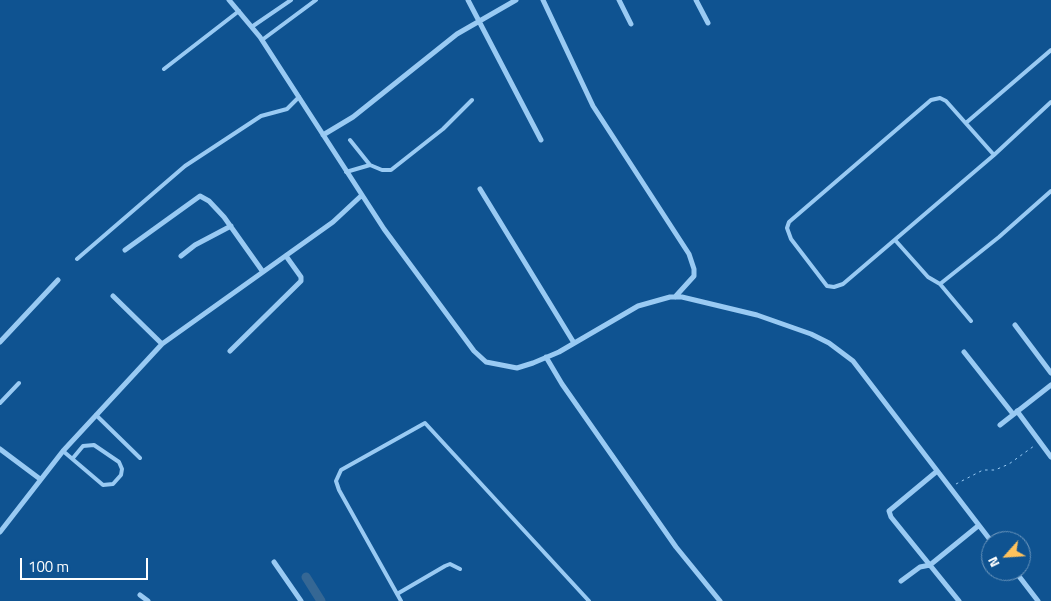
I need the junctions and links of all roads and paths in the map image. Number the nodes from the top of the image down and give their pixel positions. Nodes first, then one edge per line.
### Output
1 (228, 0) edge
2 (291, 0) edge
3 (316, 0) edge
4 (468, 0) edge
5 (516, 0) edge
6 (543, 0) edge
7 (619, 0) edge
8 (696, 0) edge
9 (239, 11) junction
10 (479, 21) junction
11 (708, 23) dead end
12 (631, 24) dead end
13 (253, 26) junction
14 (262, 40) junction
15 (1051, 50) edge
16 (164, 69) dead end
17 (299, 97) junction
18 (472, 100) dead end
19 (1051, 102) edge
20 (967, 122) junction
21 (323, 135) junction
22 (350, 140) dead end
23 (540, 140) dead end
24 (994, 156) junction
25 (370, 165) junction
26 (346, 172) junction
27 (480, 189) dead end
28 (1051, 191) edge
29 (362, 195) junction
30 (231, 226) junction
31 (895, 240) junction
32 (125, 250) dead end
33 (181, 256) dead end
34 (286, 256) junction
35 (77, 259) dead end
36 (262, 272) junction
37 (58, 280) dead end
38 (940, 284) junction
39 (113, 296) dead end
40 (675, 297) junction
41 (971, 321) dead end
42 (1015, 325) dead end
43 (0, 342) edge
44 (574, 343) junction
45 (162, 344) junction
46 (230, 352) dead end
47 (964, 352) dead end
48 (546, 358) junction
49 (1051, 374) edge
50 (19, 384) dead end
51 (1051, 385) edge
52 (0, 403) edge
53 (1015, 413) junction
54 (96, 416) junction
55 (1000, 425) dead end
56 (1039, 441) junction
57 (0, 449) edge
58 (63, 450) junction
59 (73, 458) junction
60 (140, 458) dead end
61 (1051, 458) edge
62 (936, 472) junction
63 (40, 479) junction
64 (949, 488) junction
65 (978, 526) junction
66 (982, 531) edge
67 (0, 532) edge
68 (274, 562) dead end
69 (930, 565) junction
70 (460, 569) dead end
71 (901, 581) dead end
72 (1022, 581) edge
73 (397, 594) junction
74 (140, 595) dead end
75 (148, 601) edge
76 (301, 601) edge
77 (401, 601) edge
78 (590, 601) edge
79 (720, 601) edge
80 (959, 601) edge
81 (1038, 601) edge

1 - 9 street
2 - 13 lane
3 - 14 lane
4 - 10 street
5 - 10 street
6 - 40 street
7 - 12 street
8 - 11 street
9 - 13 street
9 - 16 lane
10 - 21 street
10 - 23 street
13 - 14 street
14 - 17 street
15 - 20 lane
17 - 21 street
17 - 35 lane
18 - 25 lane
19 - 24 lane
20 - 24 lane
20 - 31 lane
21 - 26 street
22 - 25 lane
24 - 31 lane
25 - 26 lane
26 - 29 street
27 - 44 street
28 - 38 lane
29 - 34 street
29 - 48 street
30 - 32 street
30 - 33 street
30 - 36 street
31 - 38 lane
34 - 36 street
34 - 46 street
36 - 45 street
37 - 43 street
38 - 41 lane
39 - 45 street
40 - 44 street
40 - 62 street
42 - 49 street
44 - 48 street
45 - 54 street
47 - 53 street
48 - 79 street
50 - 52 lane
51 - 53 street
53 - 55 street
53 - 56 street
54 - 58 street
54 - 60 lane
56 - 61 street
56 - 64 path
57 - 63 street
58 - 59 lane
58 - 63 street
59 - 59 lane
62 - 64 street
62 - 69 street
63 - 67 street
64 - 65 street
65 - 66 street
65 - 69 street
68 - 76 street
69 - 71 street
69 - 80 street
70 - 73 lane
72 - 81 street
73 - 77 lane
73 - 78 lane
74 - 75 street

